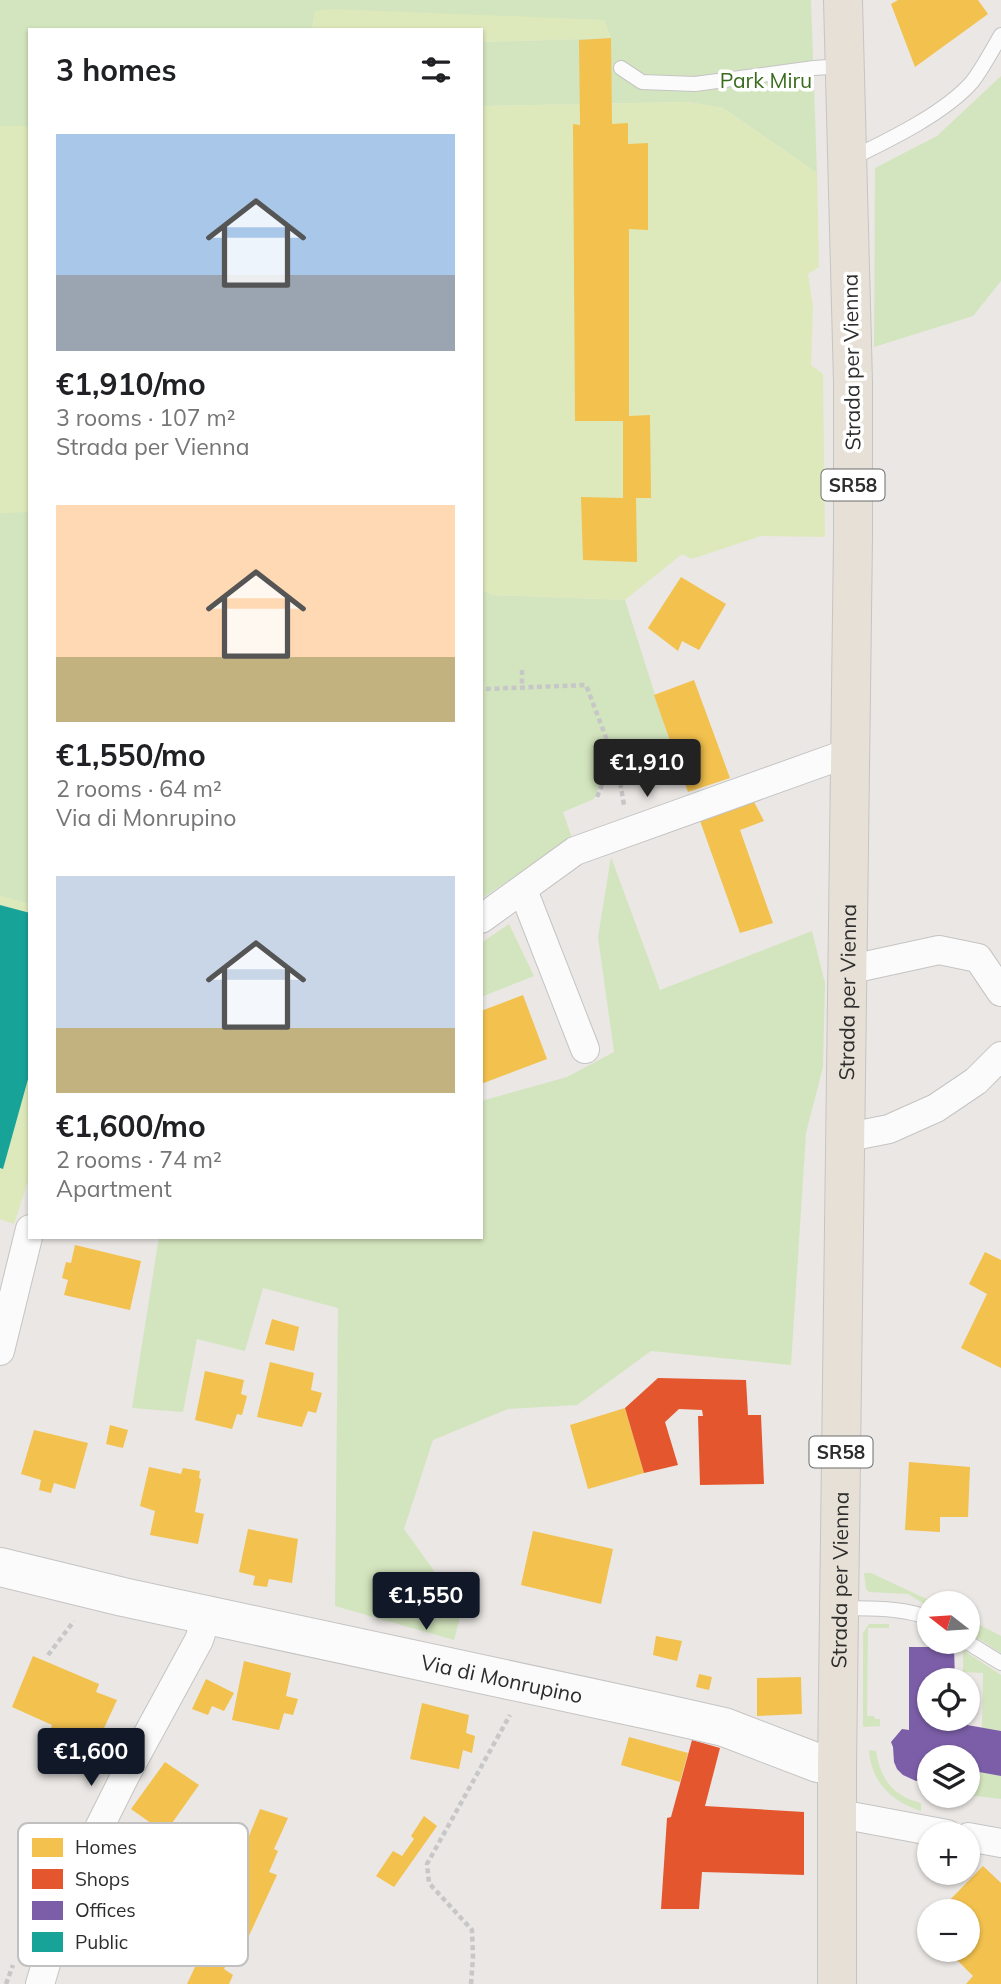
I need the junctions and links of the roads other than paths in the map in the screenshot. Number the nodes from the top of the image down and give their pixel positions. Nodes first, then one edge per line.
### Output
1 (843, 0) edge
2 (1001, 35) edge
3 (844, 66) junction
4 (621, 68) dead end
5 (847, 161) junction
6 (851, 752) junction
7 (523, 890) junction
8 (483, 918) edge
9 (847, 970) junction
10 (1001, 992) edge
11 (586, 1049) dead end
12 (1001, 1056) edge
13 (844, 1138) junction
14 (28, 1237) edge
15 (0, 1351) edge
16 (0, 1567) edge
17 (839, 1608) junction
18 (917, 1614) edge
19 (207, 1615) junction
20 (980, 1650) edge
21 (1001, 1663) edge
22 (837, 1766) junction
23 (836, 1817) junction
24 (102, 1823) edge
25 (917, 1828) edge
26 (980, 1839) edge
27 (1001, 1843) edge
28 (45, 1966) edge
29 (40, 1984) edge
30 (837, 1984) edge

1 - 3 main road, Strada per Vienna / SR58
2 - 5 lane
3 - 4 lane
3 - 5 main road, Strada per Vienna / SR58
5 - 6 main road, Strada per Vienna / SR58
6 - 7 street
6 - 9 main road, Strada per Vienna / SR58
7 - 8 street
7 - 11 street
9 - 10 street
9 - 13 main road, Strada per Vienna / SR58
12 - 13 street
13 - 17 main road, Strada per Vienna / SR58
14 - 15 street
16 - 19 main road, Via di Monrupino
17 - 18 lane
17 - 22 main road, Strada per Vienna / SR58
19 - 22 main road, Via di Monrupino
19 - 24 street
20 - 21 lane
22 - 23 main road, Strada per Vienna / SR58
23 - 25 street
23 - 30 main road, Strada per Vienna / SR58
26 - 27 street
28 - 29 street

